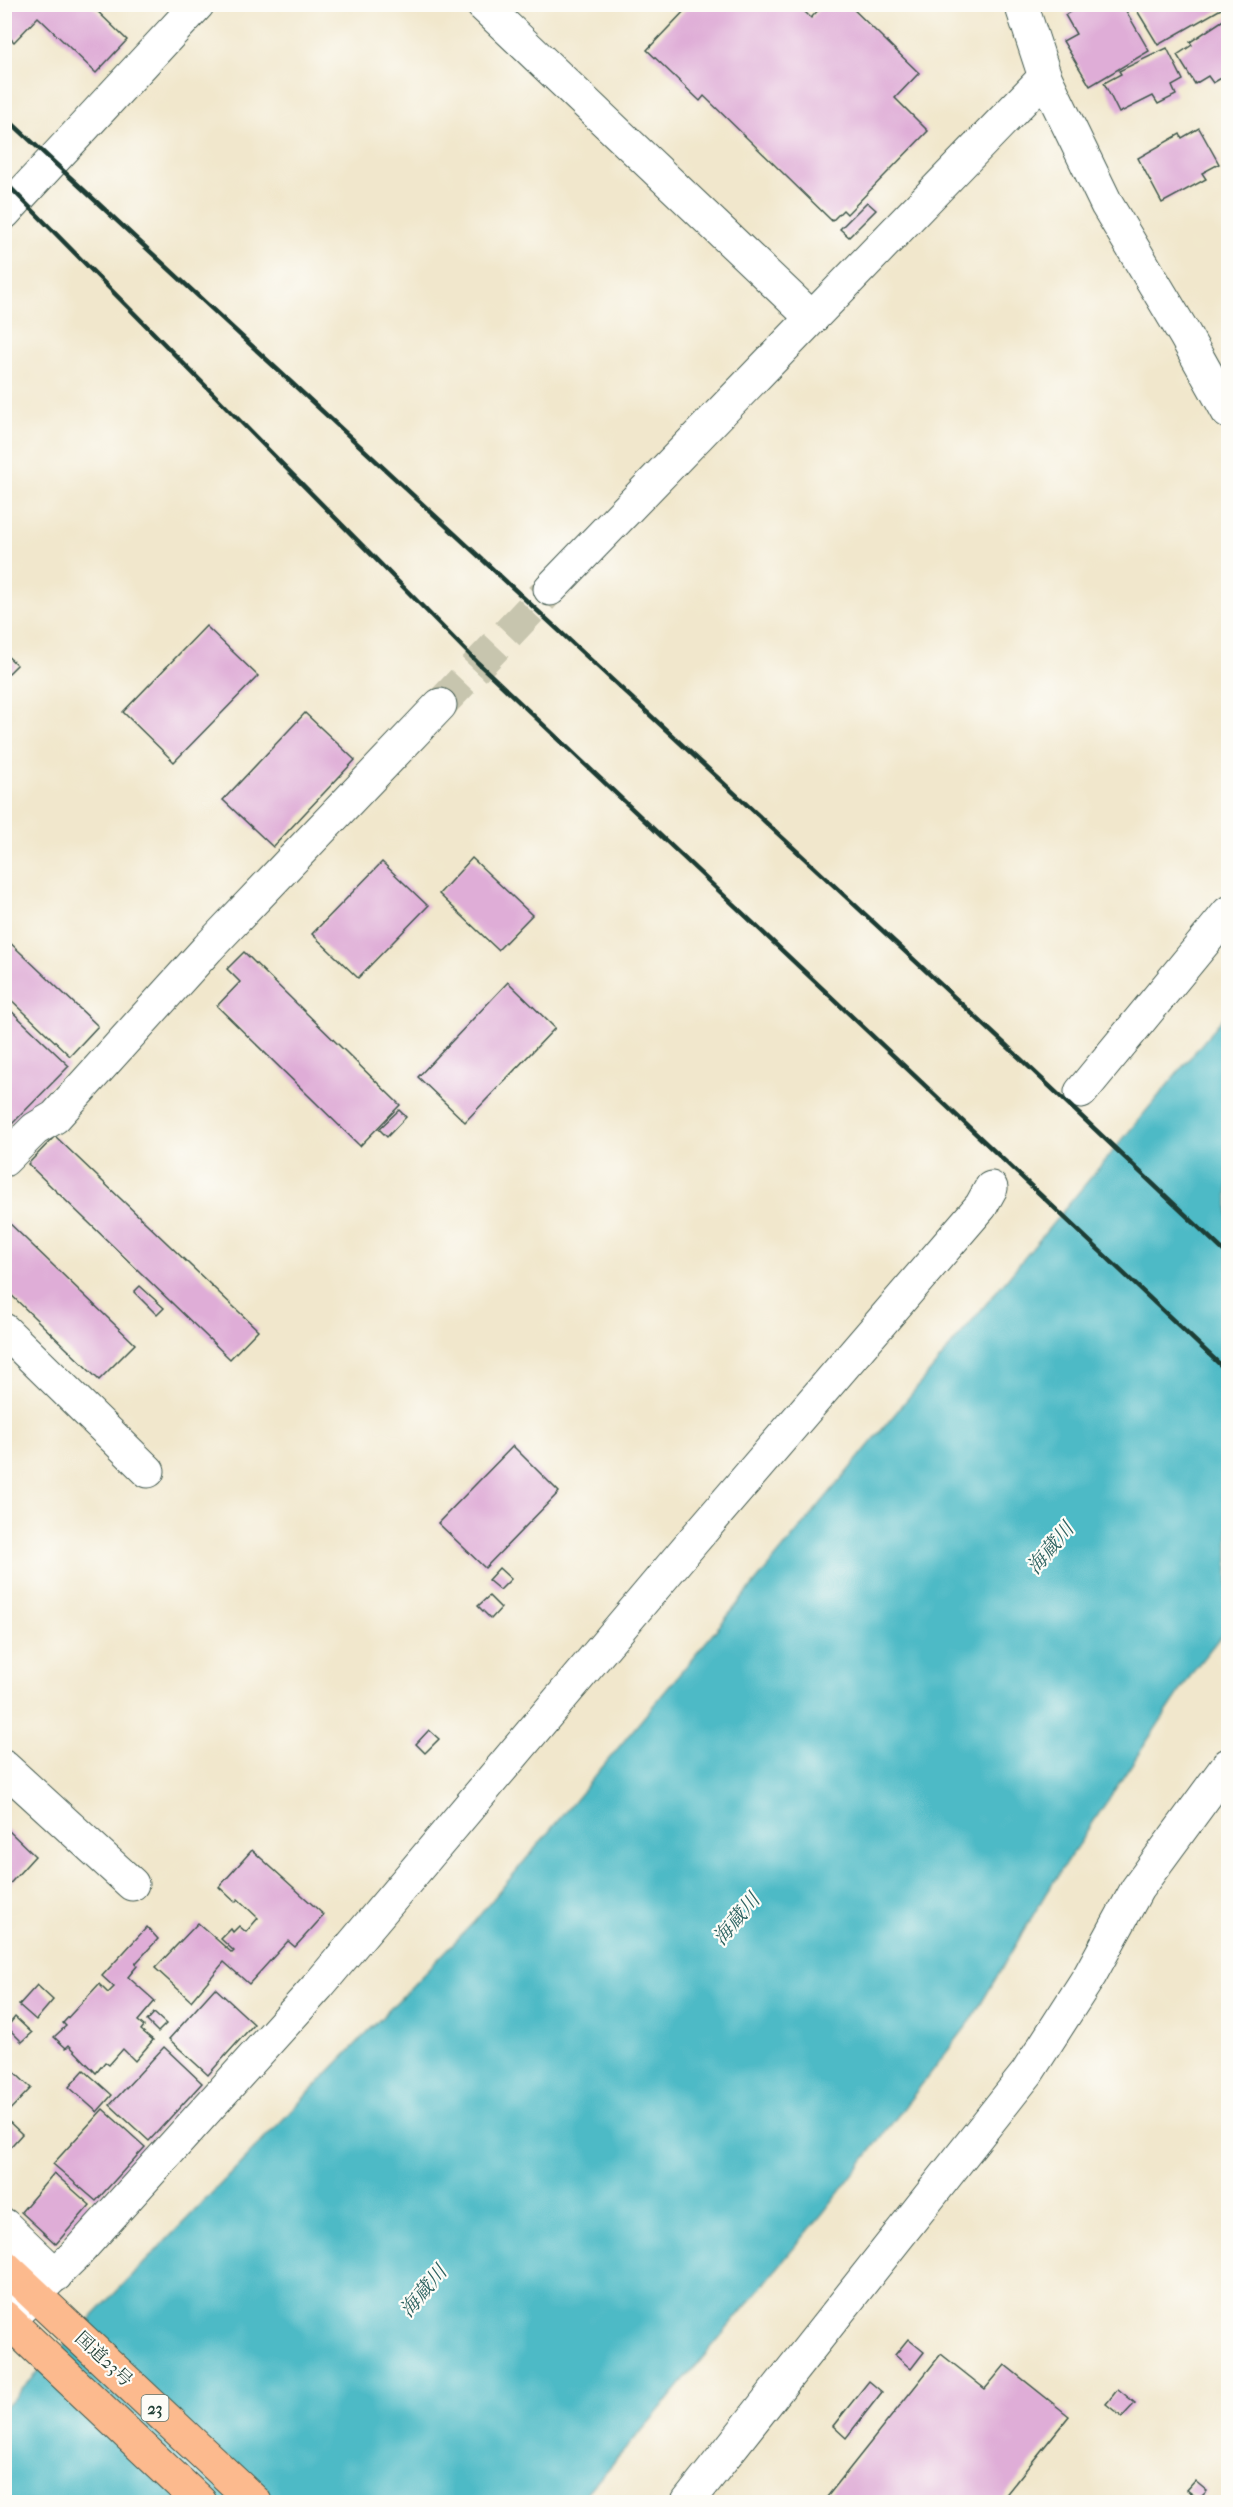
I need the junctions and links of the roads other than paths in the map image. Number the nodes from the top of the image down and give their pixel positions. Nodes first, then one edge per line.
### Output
1 (198, 4) edge
2 (482, 4) edge
3 (1021, 4) edge
4 (1045, 77) junction
5 (4, 213) edge
6 (812, 318) junction
7 (1228, 412) edge
8 (550, 589) tunnel mouth
9 (440, 705) tunnel mouth
10 (1228, 913) edge
11 (1081, 1092) dead end
12 (4, 1160) edge
13 (991, 1188) dead end
14 (4, 1330) edge
15 (148, 1471) dead end
16 (1228, 1765) edge
17 (4, 1767) edge
18 (132, 1884) dead end
19 (4, 2225) edge
20 (4, 2266) edge
21 (49, 2295) junction
22 (11, 2325) edge
23 (200, 2502) edge
24 (255, 2502) edge
25 (688, 2502) edge

1 - 5 street
2 - 6 street
3 - 4 street
4 - 6 street
4 - 7 street
6 - 8 street
9 - 12 street
10 - 11 street
13 - 21 street
14 - 15 street
16 - 25 street
17 - 18 street
19 - 21 street
20 - 21 highway, 国道23号 / 23
21 - 22 street
21 - 24 highway, 国道23号 / 23
22 - 23 highway, 国道23号 / 23

